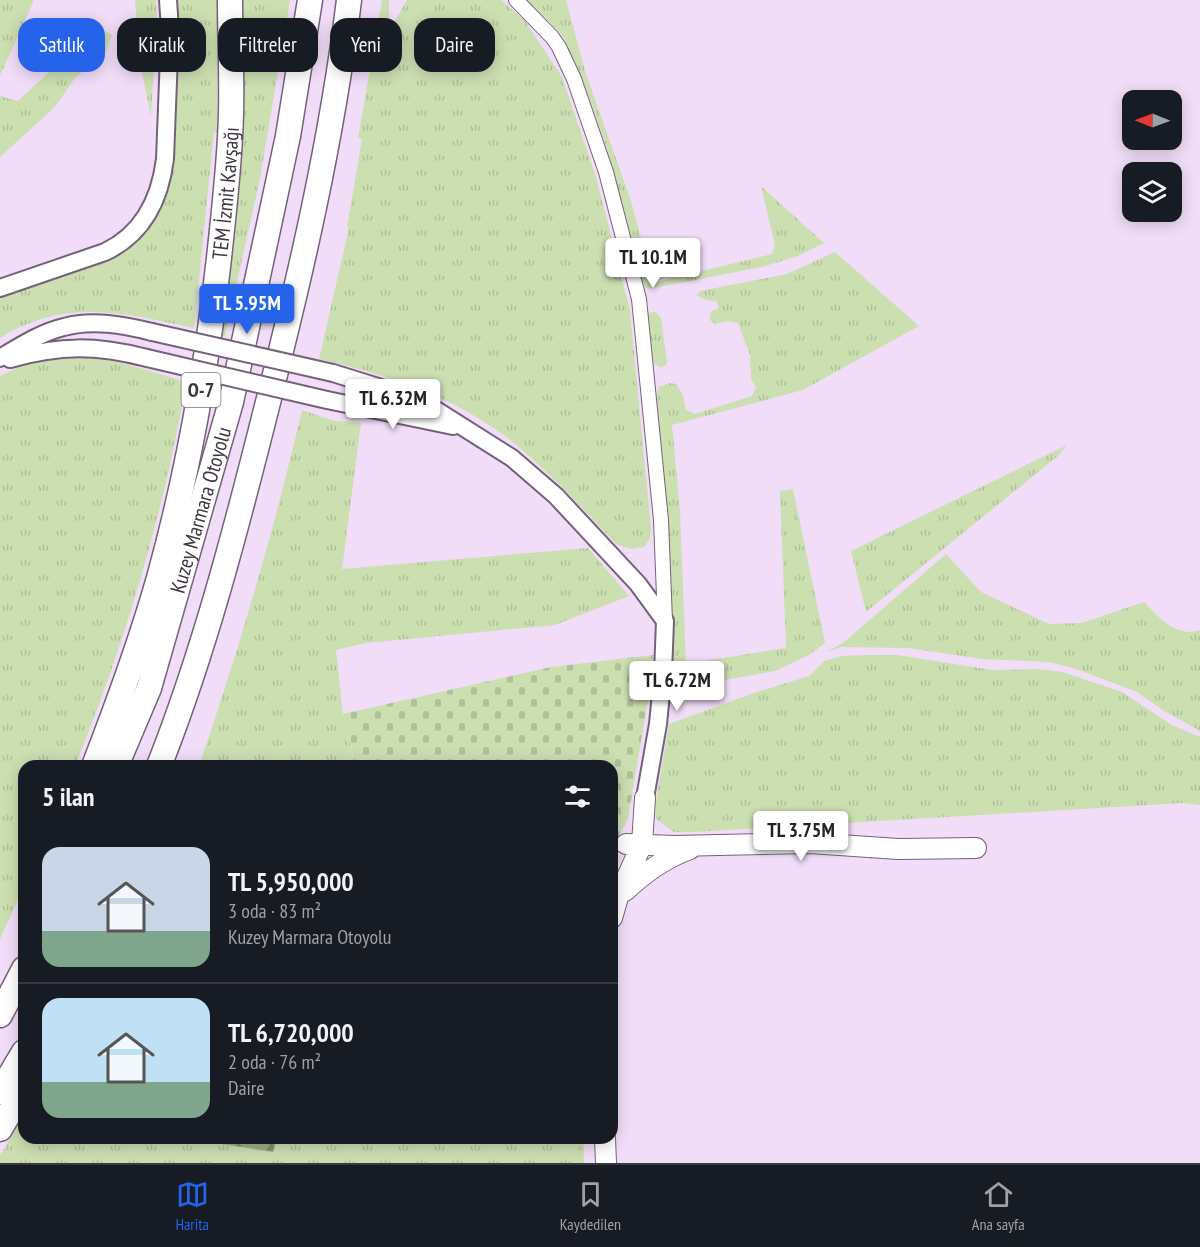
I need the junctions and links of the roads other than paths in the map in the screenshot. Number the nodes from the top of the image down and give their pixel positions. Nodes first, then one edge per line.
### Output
1 (168, 0) edge
2 (230, 0) edge
3 (310, 0) edge
4 (350, 0) edge
5 (516, 0) edge
6 (0, 288) edge
7 (0, 360) edge
8 (466, 429) junction
9 (665, 621) junction
10 (96, 760) edge
11 (119, 760) edge
12 (163, 760) edge
13 (645, 798) junction
14 (634, 844) junction
15 (700, 845) junction
16 (976, 848) dead end
17 (618, 883) edge
18 (618, 888) edge
19 (18, 981) edge
20 (0, 1016) edge
21 (18, 1062) edge
22 (0, 1092) edge
23 (18, 1098) edge
24 (0, 1129) edge
25 (593, 1144) edge
26 (605, 1144) edge
27 (594, 1163) edge
28 (606, 1163) edge

1 - 6 street
2 - 10 highway, TEM İzmit Kavşağı / O-7
3 - 11 highway, Kuzey Marmara Otoyolu / O-7
4 - 12 highway, Kuzey Marmara Otoyolu
5 - 9 street
7 - 8 street, bridge
7 - 8 street, bridge
8 - 9 street
9 - 13 street
13 - 14 main road
13 - 15 main road
14 - 15 main road
14 - 17 main road
15 - 16 main road
15 - 18 main road
19 - 20 highway
21 - 22 highway
23 - 24 highway
25 - 27 main road
26 - 28 main road

